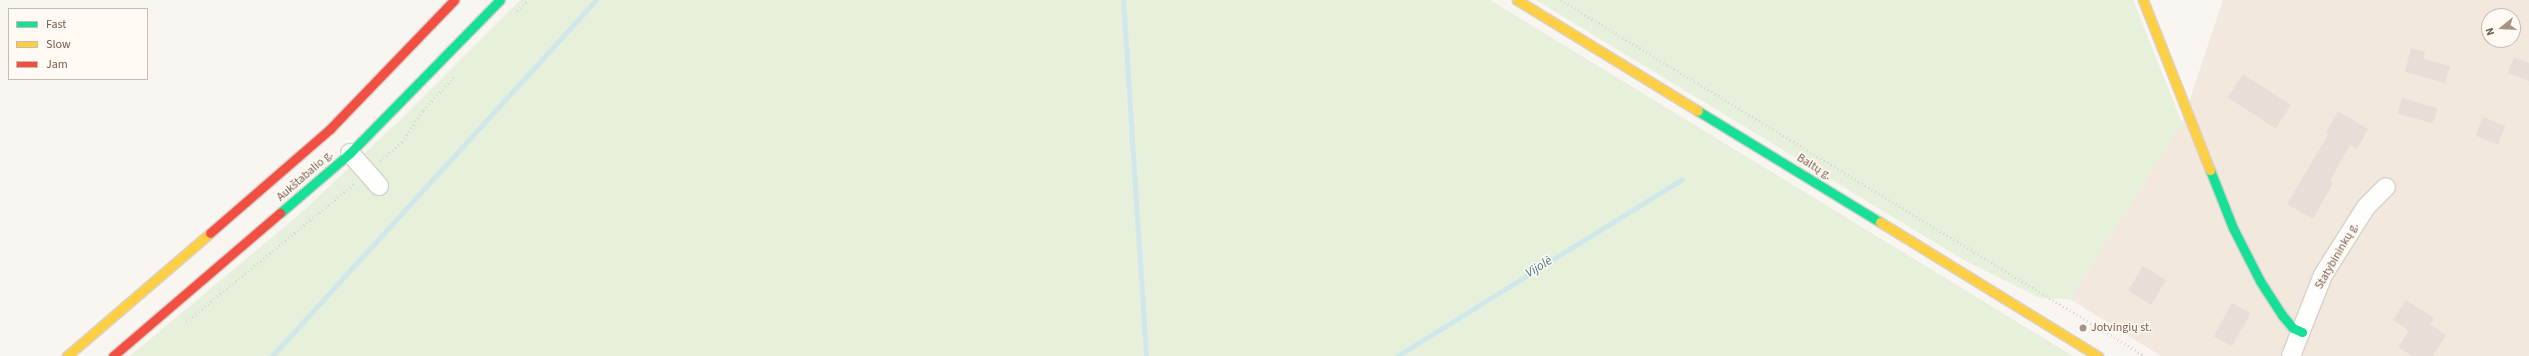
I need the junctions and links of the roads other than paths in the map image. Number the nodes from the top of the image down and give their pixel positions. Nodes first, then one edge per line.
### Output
1 (454, 0) edge
2 (500, 0) edge
3 (1517, 0) edge
4 (2143, 0) edge
5 (350, 153) junction
6 (379, 186) dead end
7 (2386, 187) dead end
8 (2302, 332) junction
9 (67, 356) edge
10 (113, 356) edge
11 (2098, 356) edge
12 (2291, 356) edge

1 - 9 main road, Aukštabalio g.
2 - 5 main road, Aukštabalio g.
3 - 11 main road, Baltų g.
4 - 8 main road
5 - 6 street
5 - 10 main road, Aukštabalio g.
7 - 8 street, Statybininkų g.
8 - 12 street, Statybininkų g.

